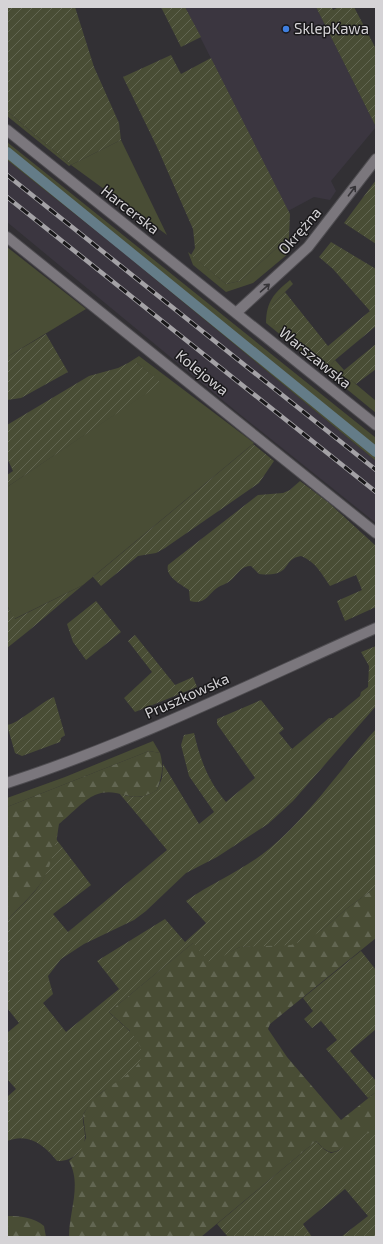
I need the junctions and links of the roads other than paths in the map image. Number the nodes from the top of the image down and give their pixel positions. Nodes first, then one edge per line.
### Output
1 (7, 130) edge
2 (376, 159) edge
3 (7, 238) edge
4 (236, 314) junction
5 (376, 425) edge
6 (376, 533) edge
7 (376, 628) edge
8 (7, 783) edge

1 - 4 street, Harcerska
4 -> 2 street, Okrężna
3 - 6 street, Kolejowa
4 - 5 street, Warszawska
7 - 8 street, Pruszkowska

